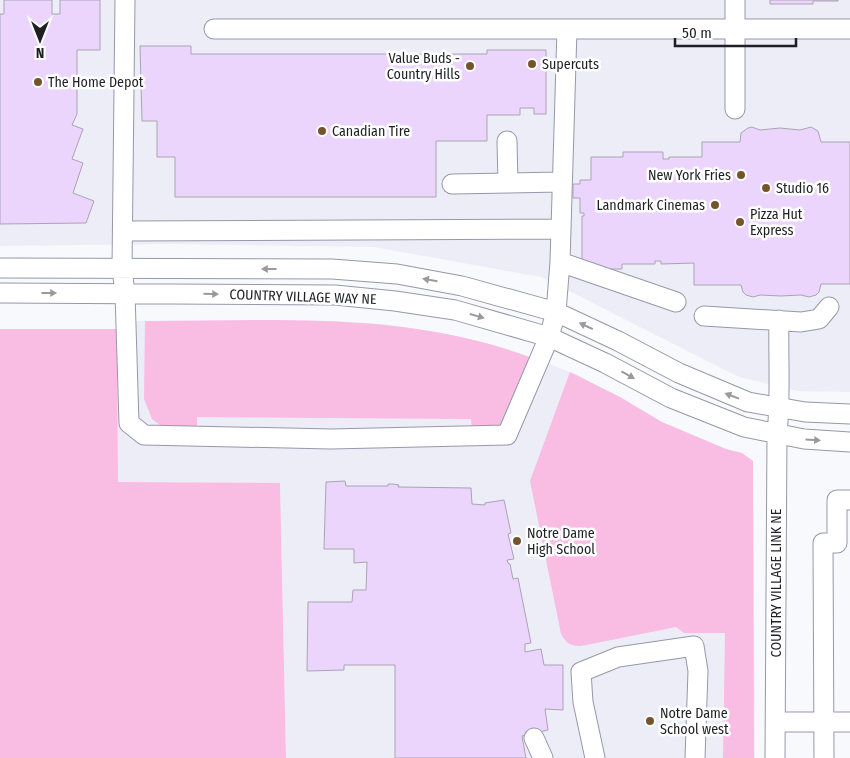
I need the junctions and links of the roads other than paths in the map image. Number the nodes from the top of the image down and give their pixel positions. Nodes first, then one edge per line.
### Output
1 (125, 0) edge
2 (735, 0) edge
3 (214, 29) dead end
4 (566, 29) junction
5 (735, 29) junction
6 (850, 29) edge
7 (735, 110) dead end
8 (507, 141) dead end
9 (561, 182) junction
10 (508, 183) junction
11 (452, 184) dead end
12 (561, 229) junction
13 (123, 231) junction
14 (560, 262) junction
15 (0, 268) edge
16 (122, 269) junction
17 (0, 293) edge
18 (125, 293) junction
19 (676, 302) dead end
20 (829, 307) dead end
21 (556, 312) junction
22 (704, 316) dead end
23 (779, 320) junction
24 (549, 337) junction
25 (779, 408) junction
26 (850, 414) edge
27 (777, 434) junction
28 (850, 442) edge
29 (850, 500) edge
30 (775, 722) junction
31 (824, 722) junction
32 (850, 722) edge
33 (534, 738) dead end
34 (543, 758) edge
35 (595, 758) edge
36 (695, 758) edge
37 (775, 758) edge
38 (824, 758) edge

1 - 13 street
2 - 5 street
3 - 4 street
4 - 5 street
4 - 9 street
5 - 6 street
5 - 7 street
8 - 10 street
9 - 10 street
9 - 12 street
10 - 11 street
12 - 13 street
12 - 14 street
13 - 16 street
14 - 19 street
14 - 21 street
15 - 16 street, COUNTRY VILLAGE WAY NE
16 - 18 street
21 -> 16 street, COUNTRY VILLAGE WAY NE
17 -> 18 street, COUNTRY VILLAGE WAY NE
18 -> 24 street, COUNTRY VILLAGE WAY NE
18 - 24 street
20 - 23 street
21 - 24 street
25 -> 21 street, COUNTRY VILLAGE WAY NE
22 - 23 street
23 - 25 street, COUNTRY VILLAGE LINK NE
24 -> 27 street, COUNTRY VILLAGE WAY NE
25 - 26 street, COUNTRY VILLAGE WAY NE
25 - 27 street, COUNTRY VILLAGE LINK NE
27 -> 28 street, COUNTRY VILLAGE WAY NE
27 - 30 street, COUNTRY VILLAGE LINK NE
29 - 31 street
30 - 31 street
30 - 37 street, COUNTRY VILLAGE LINK NE
31 - 32 street
31 - 38 street
33 - 34 street
35 - 36 street

